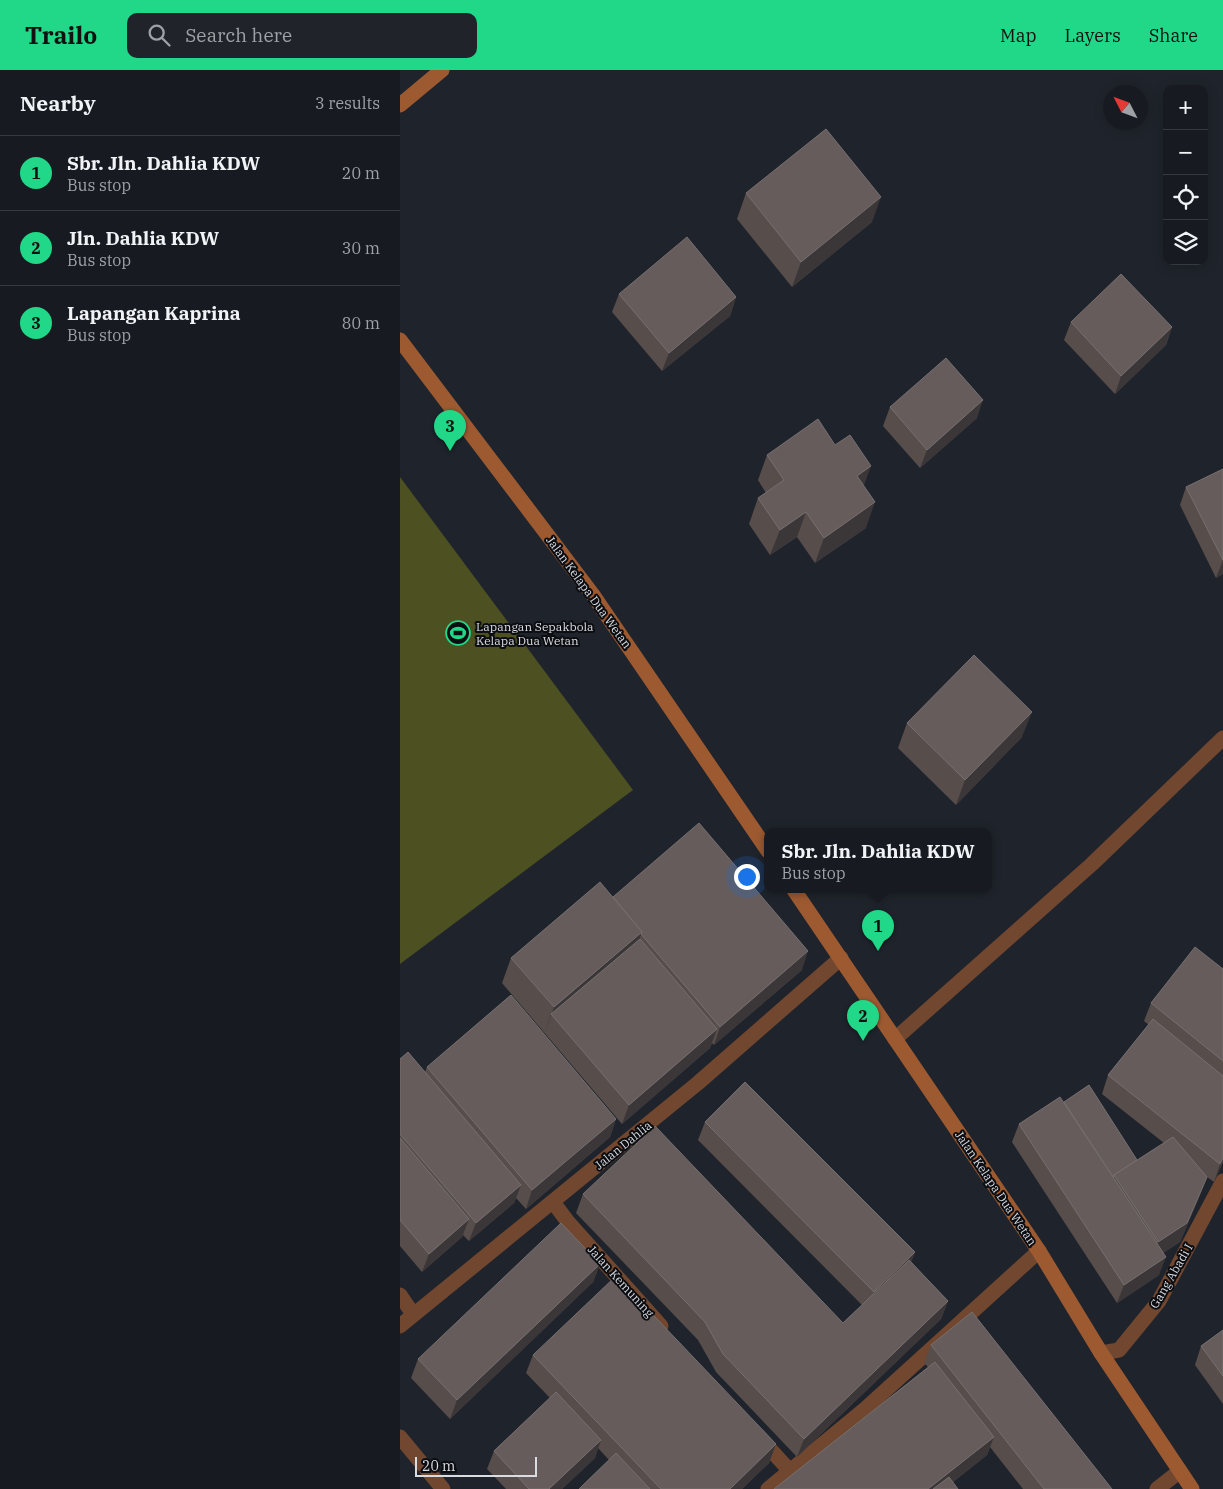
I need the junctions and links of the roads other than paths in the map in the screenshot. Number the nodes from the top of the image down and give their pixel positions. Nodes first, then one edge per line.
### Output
1 (442, 70) edge
2 (400, 105) edge
3 (400, 340) edge
4 (1223, 738) edge
5 (764, 845) edge
6 (796, 893) edge
7 (841, 958) junction
8 (895, 1039) junction
9 (1221, 1189) edge
10 (554, 1202) junction
11 (1039, 1251) junction
12 (400, 1295) edge
13 (413, 1314) junction
14 (400, 1326) edge
15 (673, 1340) edge
16 (1102, 1353) junction
17 (752, 1429) edge
18 (400, 1438) edge
19 (790, 1471) junction
20 (1180, 1471) junction
21 (443, 1489) edge
22 (768, 1489) edge
23 (1157, 1489) edge
24 (1192, 1489) edge

1 - 2 street
3 - 5 street, Jalan Kelapa Dua Wetan
4 - 8 street
6 - 7 street, Jalan Kelapa Dua Wetan
7 - 8 street, Jalan Kelapa Dua Wetan
7 - 10 street, Jalan Dahlia
8 - 11 street, Jalan Kelapa Dua Wetan
9 - 16 street, Gang Abadi I
10 - 13 street, Jalan Dahlia
10 - 15 street, Jalan Kemuning
11 - 16 street, Jalan Kelapa Dua Wetan
11 - 19 street
12 - 13 street
13 - 14 street, Jalan Dahlia
16 - 20 street, Jalan Kelapa Dua Wetan
17 - 19 street
18 - 21 street
19 - 22 street
20 - 23 street
20 - 24 street, Jalan Kelapa Dua Wetan

